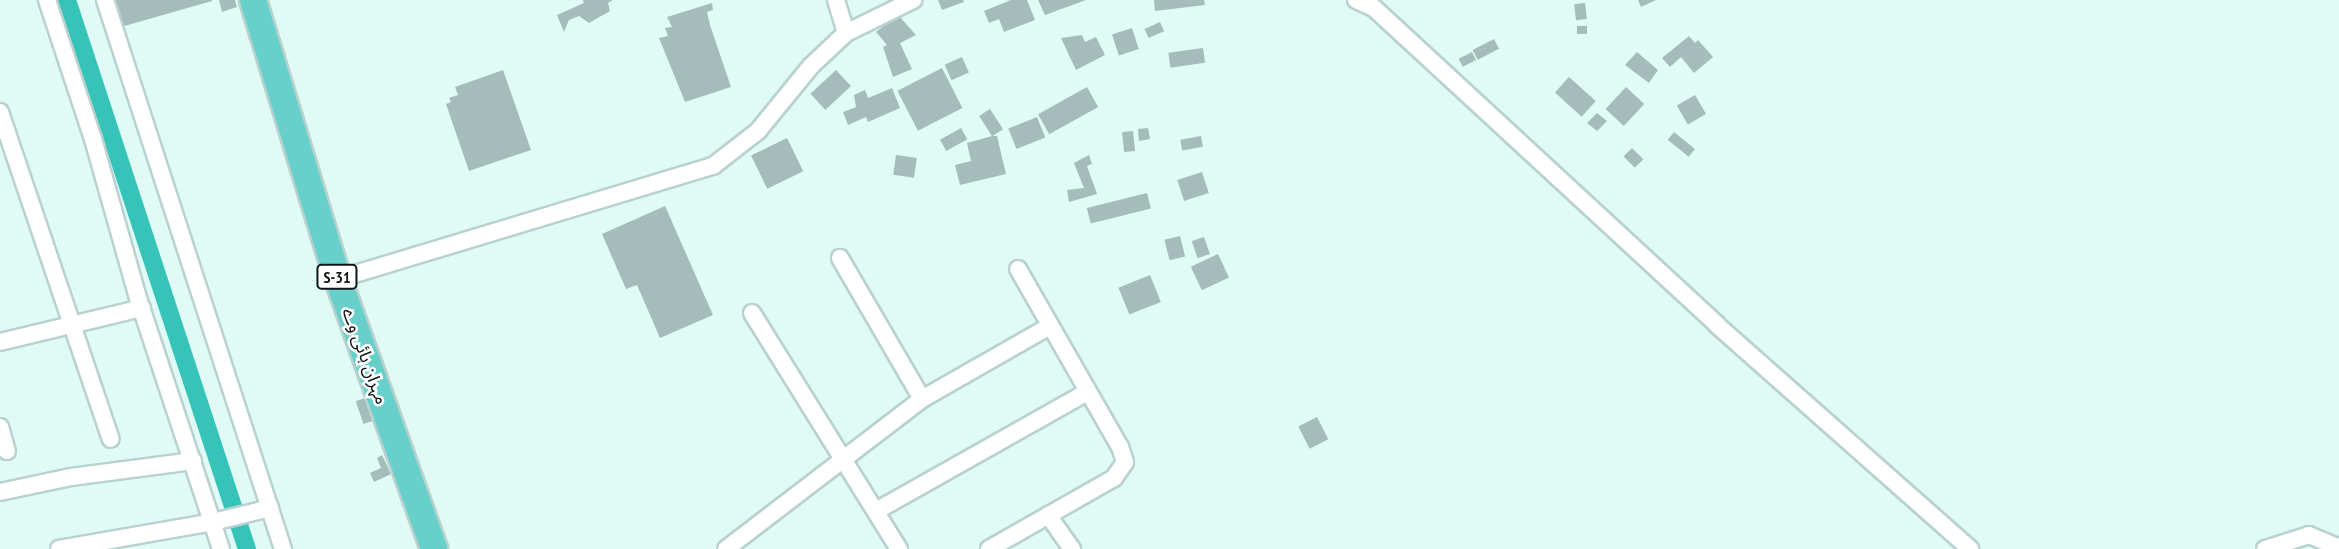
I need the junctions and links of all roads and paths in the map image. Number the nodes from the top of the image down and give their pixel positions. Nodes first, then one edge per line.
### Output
1 (47, 0) edge
2 (104, 0) edge
3 (253, 0) edge
4 (835, 0) edge
5 (913, 0) edge
6 (1356, 0) edge
7 (846, 33) junction
8 (0, 112) edge
9 (840, 258) dead end
10 (1017, 270) dead end
11 (338, 279) junction
12 (142, 308) junction
13 (752, 313) dead end
14 (71, 326) junction
15 (1050, 326) junction
16 (0, 342) edge
17 (1087, 392) junction
18 (922, 399) junction
19 (0, 427) edge
20 (111, 439) dead end
21 (7, 451) dead end
22 (841, 458) junction
23 (193, 461) junction
24 (0, 492) edge
25 (270, 508) junction
26 (876, 511) junction
27 (1048, 515) junction
28 (220, 521) junction
29 (2339, 548) edge
30 (58, 549) edge
31 (221, 549) edge
32 (283, 549) edge
33 (434, 549) edge
34 (726, 549) edge
35 (899, 549) edge
36 (989, 549) edge
37 (1072, 549) edge
38 (1970, 549) edge
39 (2265, 549) edge

1 - 12 street
2 - 25 street
3 - 11 main road, مہران ہائی وے / S-31
4 - 7 street
5 - 7 street
6 - 38 street
7 - 11 street
8 - 14 street
9 - 18 street
10 - 15 street
11 - 33 main road, مہران ہائی وے / S-31
12 - 14 street
12 - 23 street
13 - 22 street
14 - 16 street
14 - 20 street
15 - 17 street
15 - 18 street
17 - 26 street
17 - 27 street
18 - 22 street
19 - 21 street
22 - 26 street
22 - 34 street
23 - 24 street
23 - 28 street
25 - 28 street
25 - 32 street
26 - 35 street
27 - 36 street
27 - 37 street
28 - 30 street
28 - 31 street
29 - 39 street

